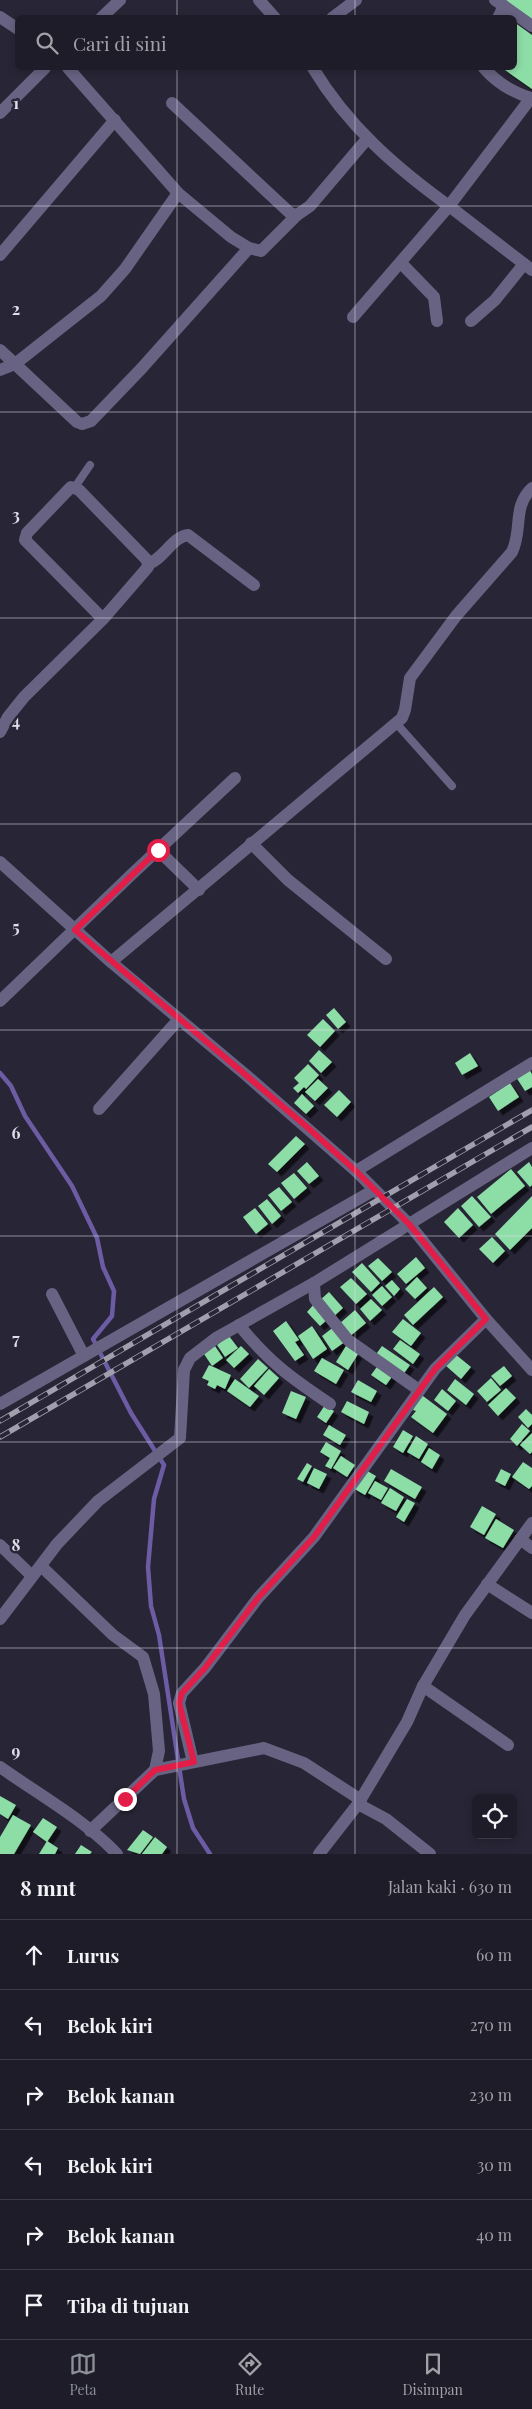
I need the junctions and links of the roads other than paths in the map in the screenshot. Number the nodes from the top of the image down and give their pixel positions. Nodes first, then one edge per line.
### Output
1 (120, 0) edge
2 (259, 0) edge
3 (356, 0) edge
4 (499, 8) edge
5 (104, 15) edge
6 (272, 15) edge
7 (336, 15) edge
8 (512, 15) edge
9 (517, 18) edge
10 (2, 21) edge
11 (532, 26) edge
12 (15, 28) edge
13 (43, 70) edge
14 (70, 70) edge
15 (315, 70) edge
16 (486, 70) edge
17 (531, 99) edge
18 (172, 103) dead end
19 (0, 113) edge
20 (115, 120) junction
21 (367, 139) junction
22 (178, 193) junction
23 (449, 206) junction
24 (297, 215) junction
25 (249, 248) junction
26 (0, 255) edge
27 (401, 263) junction
28 (528, 267) edge
29 (353, 317) dead end
30 (437, 321) dead end
31 (471, 321) dead end
32 (0, 350) edge
33 (15, 364) junction
34 (0, 370) edge
35 (90, 465) dead end
36 (75, 487) junction
37 (532, 488) edge
38 (148, 564) junction
39 (254, 585) dead end
40 (103, 618) junction
41 (396, 723) junction
42 (0, 732) edge
43 (235, 778) dead end
44 (452, 786) dead end
45 (251, 843) junction
46 (158, 850) junction
47 (0, 862) edge
48 (199, 890) junction
49 (75, 930) junction
50 (386, 959) dead end
51 (111, 962) junction
52 (0, 1001) edge
53 (179, 1019) junction
54 (532, 1063) edge
55 (99, 1109) dead end
56 (532, 1148) edge
57 (356, 1171) junction
58 (374, 1190) junction
59 (409, 1224) junction
60 (314, 1283) junction
61 (52, 1294) dead end
62 (486, 1319) junction
63 (239, 1325) junction
64 (87, 1355) junction
65 (532, 1370) edge
66 (419, 1390) junction
67 (0, 1404) edge
68 (330, 1404) dead end
69 (532, 1523) edge
70 (520, 1539) junction
71 (0, 1545) edge
72 (532, 1548) edge
73 (41, 1566) junction
74 (32, 1576) junction
75 (487, 1584) junction
76 (532, 1613) edge
77 (0, 1619) edge
78 (423, 1686) junction
79 (508, 1745) dead end
80 (194, 1762) junction
81 (0, 1767) edge
82 (160, 1770) junction
83 (360, 1802) junction
84 (90, 1831) junction
85 (117, 1854) edge
86 (319, 1854) edge
87 (430, 1854) edge

1 - 5 street
2 - 6 street
3 - 7 street
4 - 8 street
9 - 11 street
10 - 12 street
13 - 19 street
14 - 20 street
15 - 21 street
16 - 17 street
17 - 23 street
18 - 24 street
20 - 22 street
20 - 26 street
21 - 23 street
21 - 24 street
22 - 25 street
22 - 33 street
23 - 27 street
23 - 28 street
24 - 25 street
25 - 33 street
27 - 29 street
27 - 30 street
28 - 31 street
32 - 33 street
33 - 34 street
35 - 36 lane
36 - 38 street
36 - 40 street
37 - 41 street
38 - 39 street
38 - 40 street
40 - 42 street
41 - 44 lane
41 - 45 street
43 - 46 street
45 - 48 street
45 - 50 street
46 - 48 street
46 - 49 street
47 - 49 street
48 - 51 street
49 - 51 street
49 - 52 street
51 - 53 street
53 - 55 street
53 - 57 street
54 - 57 street
56 - 59 street
57 - 58 street
58 - 59 street
58 - 64 street
59 - 60 street
59 - 62 street
60 - 63 street
60 - 66 street
61 - 64 street
62 - 65 street
62 - 66 street
63 - 68 street
63 - 73 street
64 - 67 street
66 - 80 street
69 - 70 street
70 - 72 street
70 - 75 street
71 - 74 street
73 - 74 street
73 - 82 street
74 - 77 street
75 - 76 street
75 - 78 street
78 - 79 street
78 - 83 street
80 - 82 street
80 - 83 street
81 - 84 street
82 - 84 street
83 - 86 street
83 - 87 street
84 - 85 street

